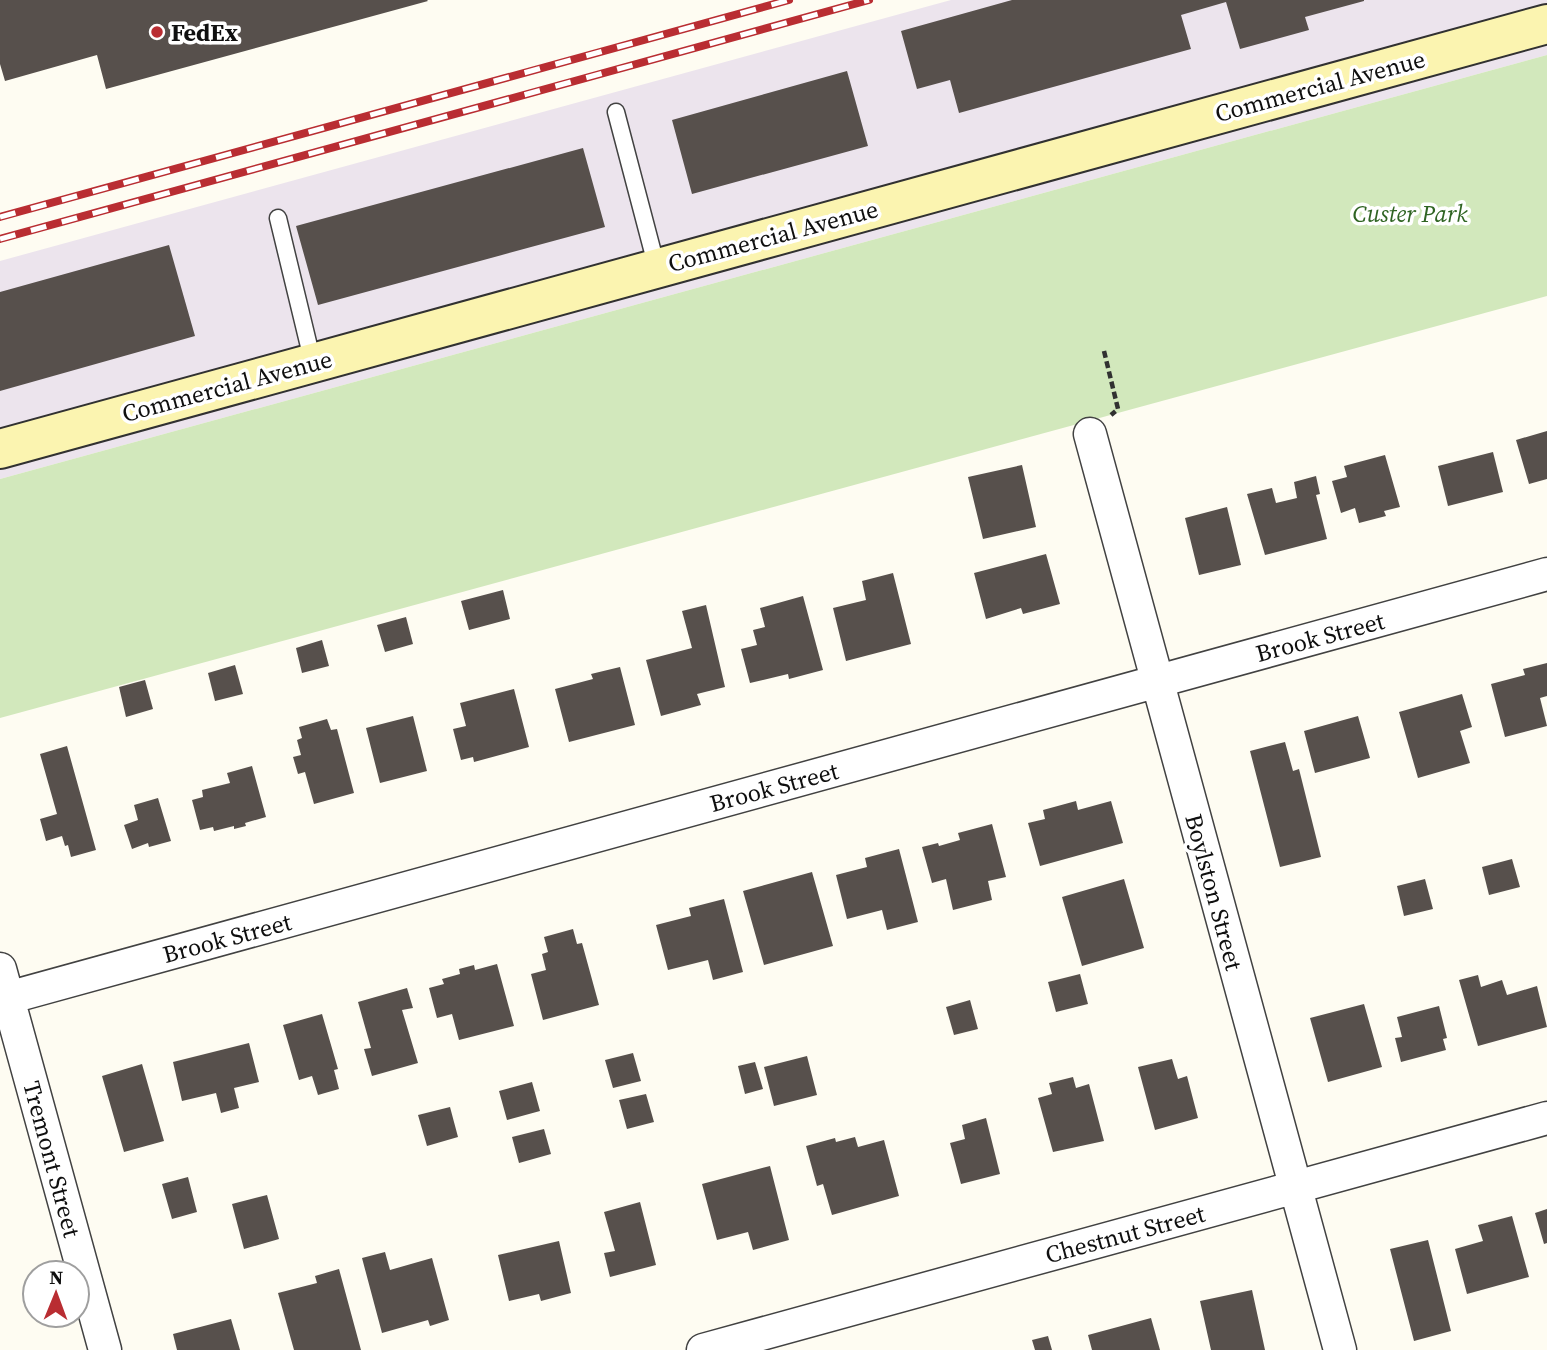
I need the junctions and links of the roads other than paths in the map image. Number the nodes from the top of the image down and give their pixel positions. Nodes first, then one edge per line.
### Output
1 (1547, 24) edge
2 (615, 112) dead end
3 (278, 218) dead end
4 (657, 268) junction
5 (313, 363) junction
6 (1090, 434) road end
7 (0, 449) edge
8 (1547, 574) edge
9 (1156, 682) junction
10 (3, 989) edge
11 (1547, 1118) edge
12 (1295, 1187) junction
13 (105, 1350) edge
14 (703, 1350) edge
15 (1340, 1350) edge

1 - 4 street, Commercial Avenue
2 - 4 lane
3 - 5 lane
4 - 5 street, Commercial Avenue
5 - 7 street, Commercial Avenue
6 - 9 street, Boylston Street
8 - 9 street, Brook Street
9 - 10 street, Brook Street
9 - 12 street, Boylston Street
10 - 13 street, Tremont Street
11 - 12 street, Chestnut Street
12 - 14 street, Chestnut Street
12 - 15 street, Boylston Street

